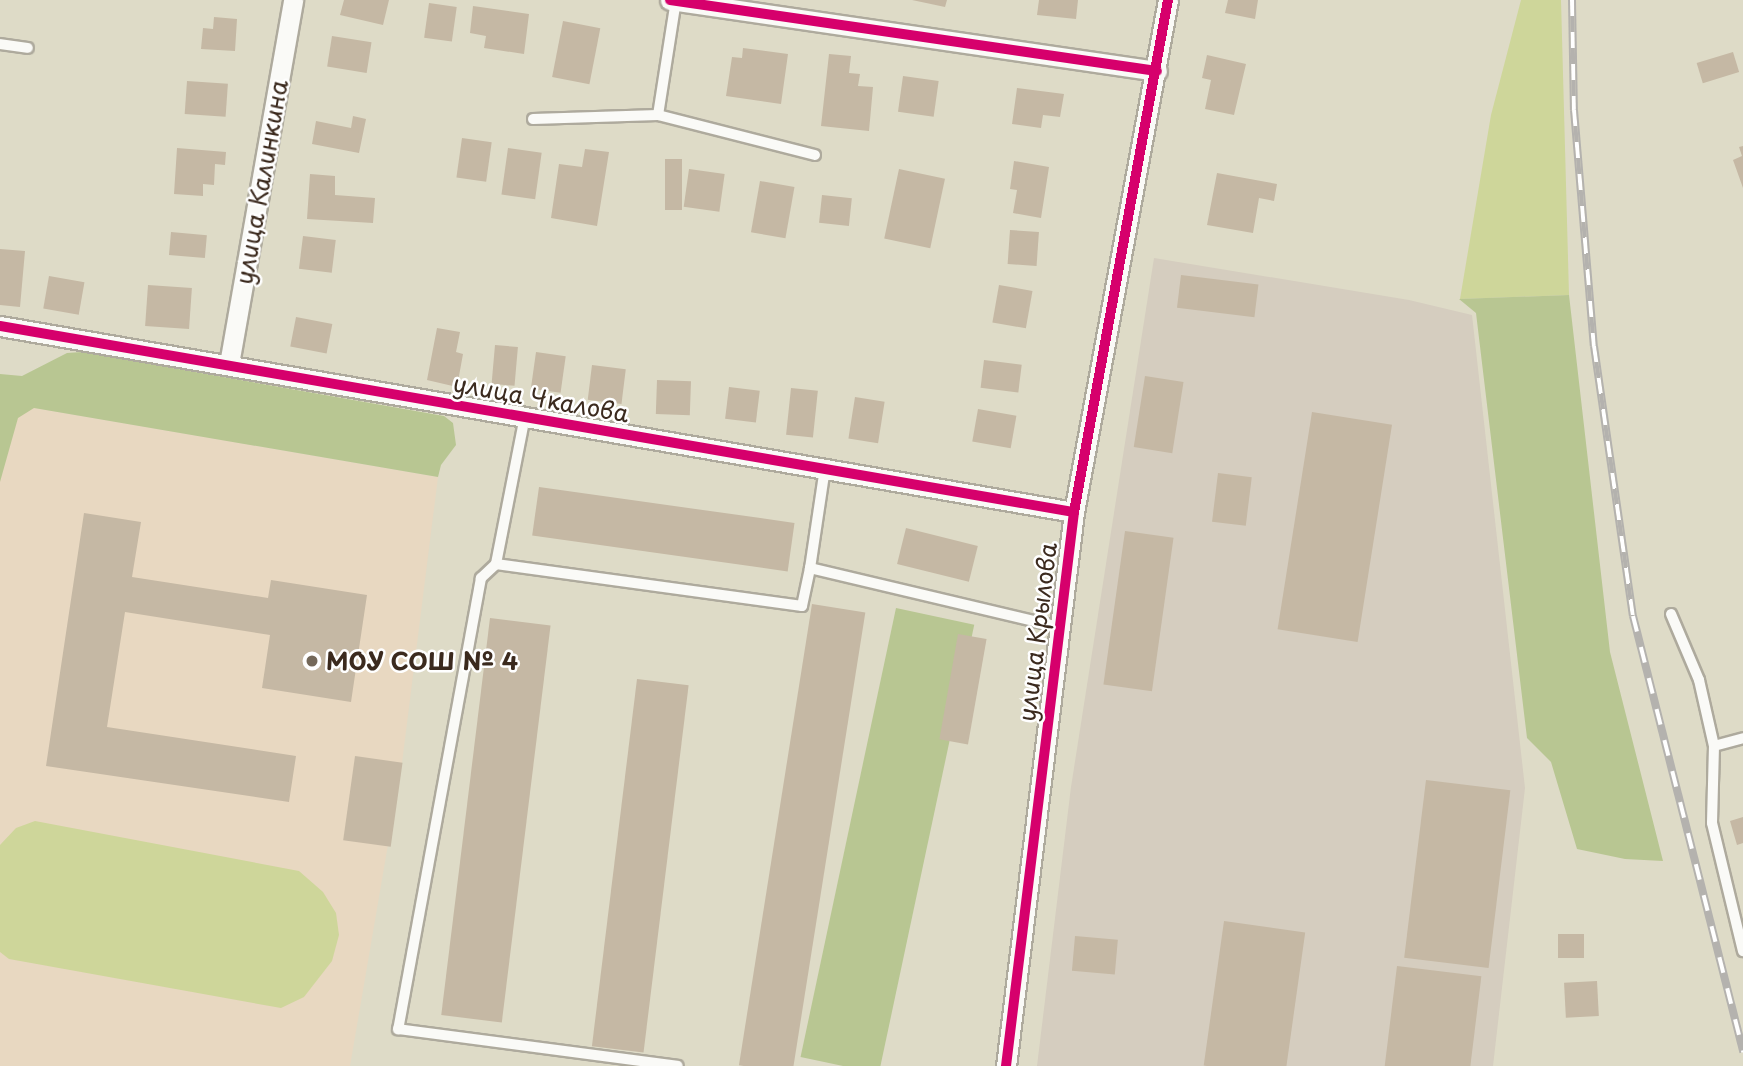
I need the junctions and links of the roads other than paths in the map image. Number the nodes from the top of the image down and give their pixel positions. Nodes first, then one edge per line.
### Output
1 (293, 0) edge
2 (670, 0) edge
3 (676, 0) edge
4 (1168, 0) edge
5 (0, 44) edge
6 (28, 48) dead end
7 (1157, 71) junction
8 (658, 115) junction
9 (533, 118) dead end
10 (815, 155) dead end
11 (0, 326) edge
12 (229, 364) junction
13 (525, 416) junction
14 (825, 468) junction
15 (1074, 512) junction
16 (496, 564) junction
17 (810, 568) junction
18 (1671, 614) dead end
19 (1059, 627) junction
20 (1743, 738) edge
21 (1714, 746) junction
22 (1743, 951) edge
23 (678, 1066) edge
24 (1006, 1066) edge

1 - 12 street, улица Калинкина
2 - 3 street
3 - 7 street
3 - 8 lane
4 - 7 street, улица Крылова
5 - 6 lane
7 - 15 street, улица Крылова
8 - 9 lane
8 - 10 lane
11 - 12 street, улица Чкалова
12 - 13 street, улица Чкалова
13 - 14 street, улица Чкалова
13 - 16 lane
14 - 15 street, улица Чкалова
14 - 17 lane
15 - 19 street, улица Крылова
16 - 17 lane
16 - 23 lane
17 - 19 lane
18 - 21 lane
19 - 24 street, улица Крылова
20 - 21 lane
21 - 22 lane

